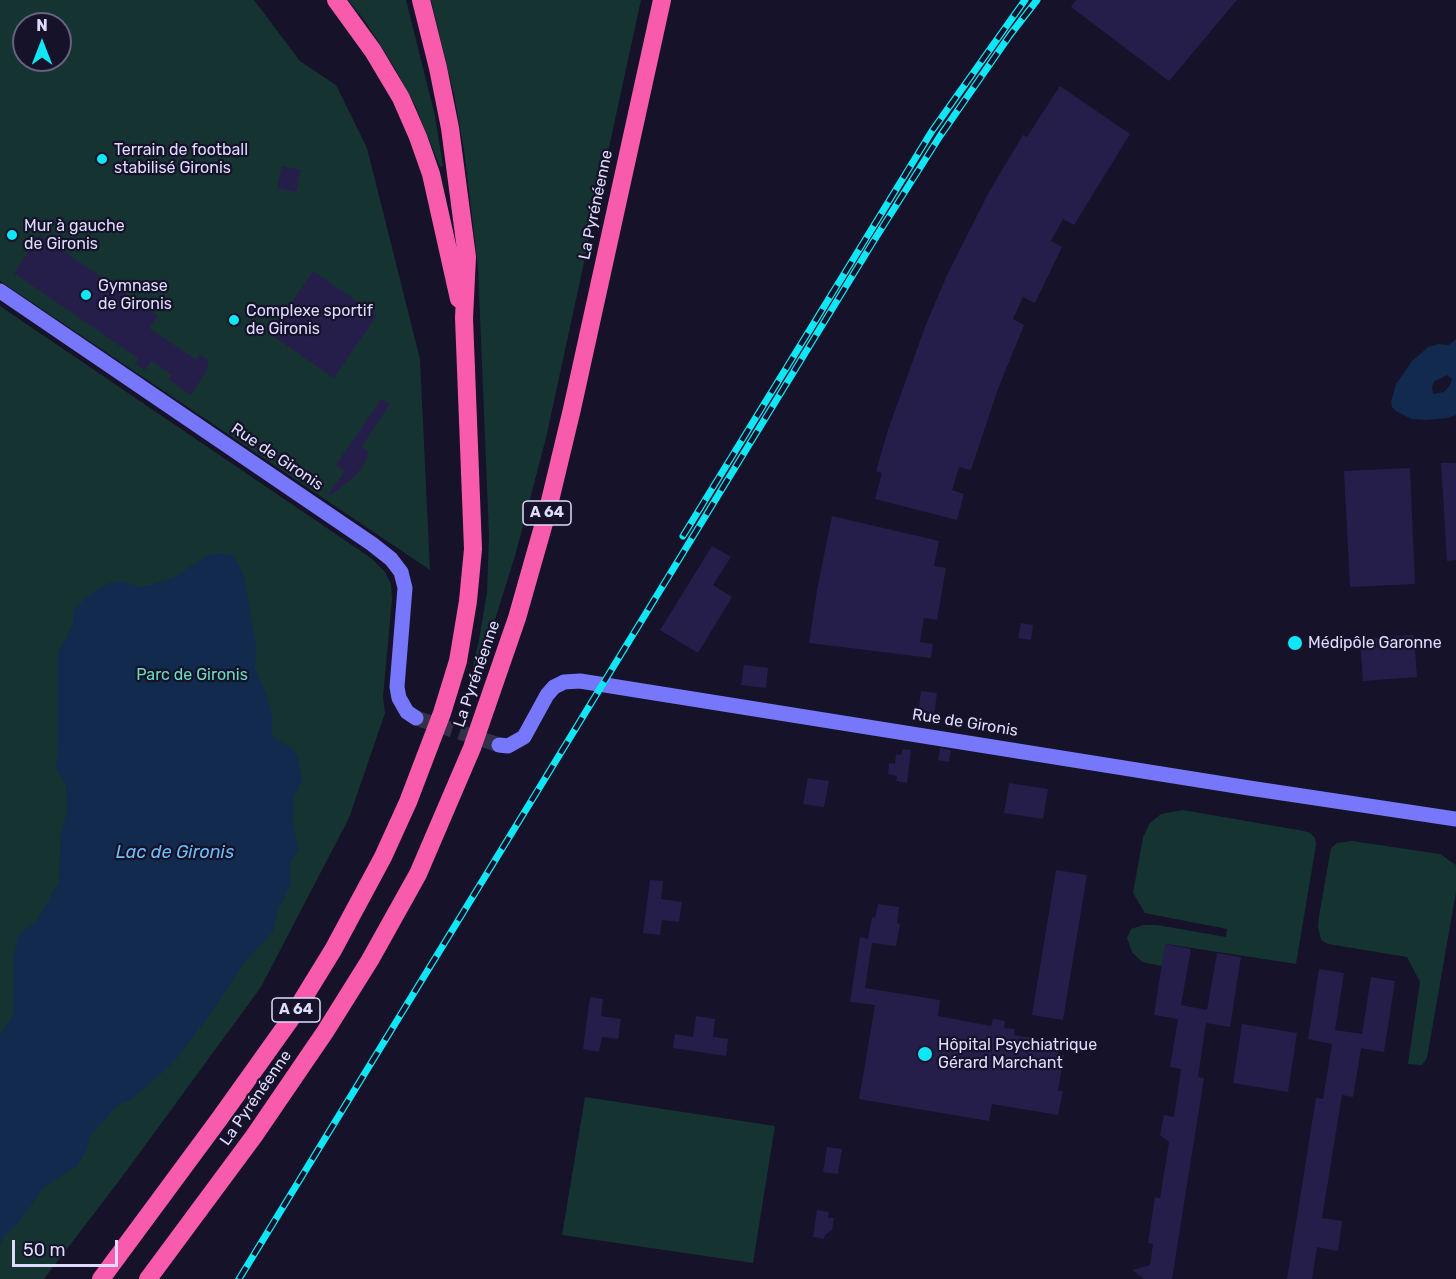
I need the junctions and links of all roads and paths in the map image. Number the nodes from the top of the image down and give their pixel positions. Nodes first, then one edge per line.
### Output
1 (336, 0) edge
2 (421, 0) edge
3 (661, 1) edge
4 (0, 291) edge
5 (464, 318) junction
6 (416, 718) tunnel mouth
7 (499, 745) tunnel mouth
8 (1456, 819) edge
9 (101, 1279) edge
10 (148, 1279) edge

1 - 5 highway
2 - 5 highway
3 - 10 highway, La Pyrénéenne / A 64
4 - 6 street, Rue de Gironis
5 - 9 highway, La Pyrénéenne / A 64
7 - 8 street, Rue de Gironis

